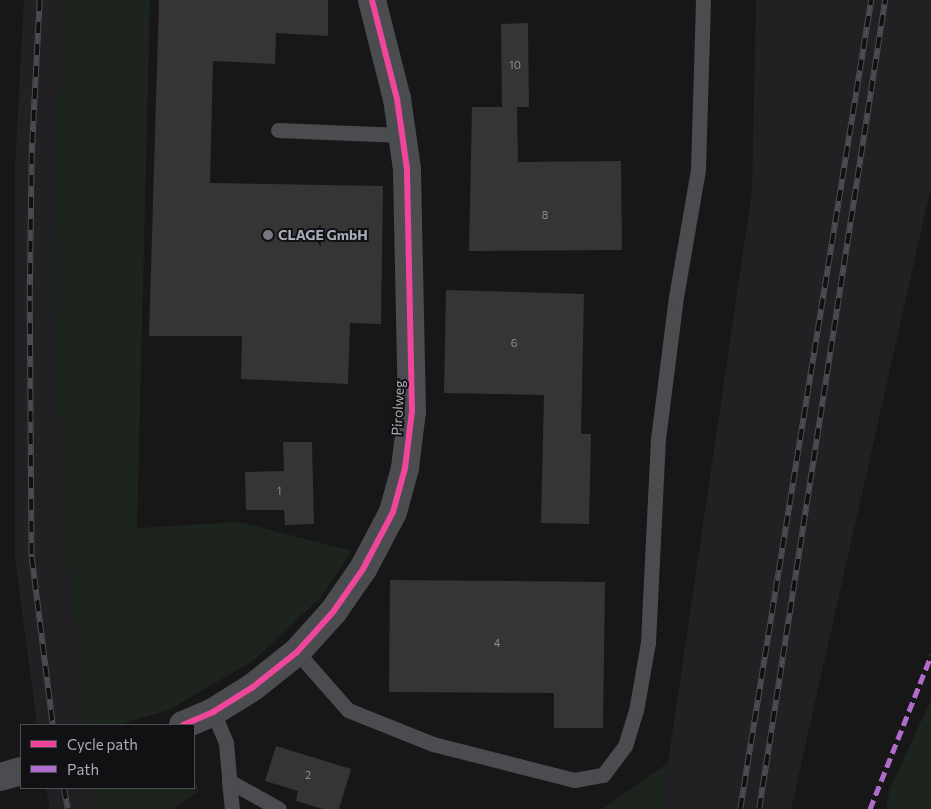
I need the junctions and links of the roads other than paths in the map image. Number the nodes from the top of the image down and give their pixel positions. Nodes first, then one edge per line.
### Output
1 (372, 0) edge
2 (703, 0) edge
3 (278, 130) dead end
4 (402, 135) junction
5 (297, 652) junction
6 (213, 712) junction
7 (185, 724) edge
8 (20, 771) edge
9 (0, 776) edge
10 (230, 781) junction
11 (232, 809) edge
12 (279, 809) edge

1 - 4 street, Pirolweg
2 - 5 lane
3 - 4 lane
4 - 5 street, Pirolweg
5 - 6 street, Pirolweg
6 - 7 street, Pirolweg
6 - 10 lane
8 - 9 street
10 - 11 lane
10 - 12 lane

